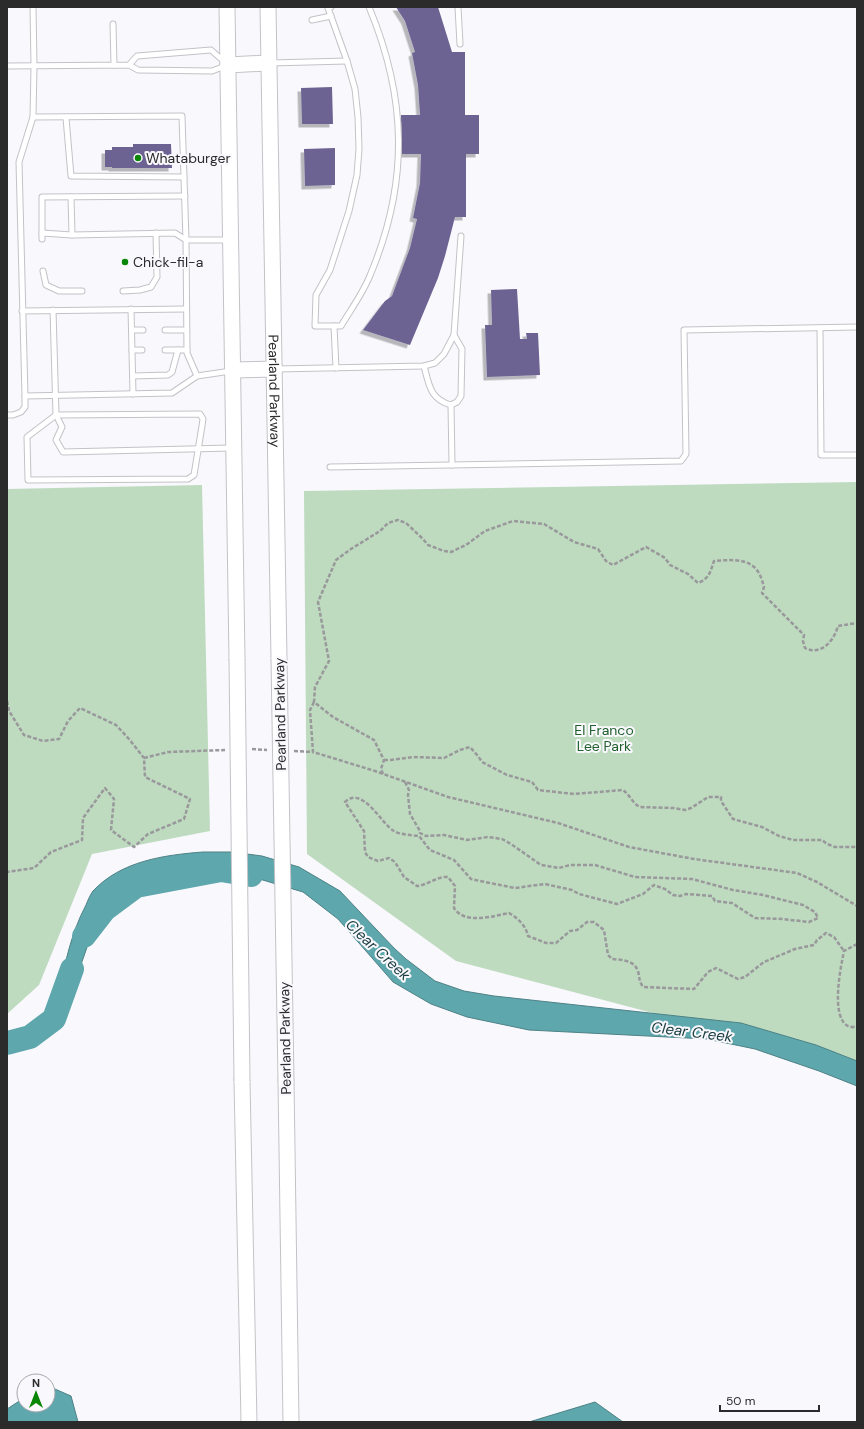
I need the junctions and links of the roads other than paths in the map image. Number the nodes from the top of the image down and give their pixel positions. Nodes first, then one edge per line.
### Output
1 (32, 7) edge
2 (227, 7) edge
3 (268, 7) edge
4 (331, 7) edge
5 (369, 7) edge
6 (458, 7) edge
7 (331, 16) junction
8 (312, 20) dead end
9 (113, 24) dead end
10 (460, 44) dead end
11 (347, 61) junction
12 (268, 63) junction
13 (228, 64) junction
14 (114, 65) junction
15 (129, 65) junction
16 (7, 66) edge
17 (34, 66) junction
18 (33, 117) junction
19 (66, 118) junction
20 (184, 177) junction
21 (185, 196) junction
22 (71, 197) junction
23 (156, 233) junction
24 (72, 235) junction
25 (461, 236) dead end
26 (186, 240) junction
27 (231, 240) junction
28 (43, 272) dead end
29 (82, 291) dead end
30 (123, 291) dead end
31 (131, 309) junction
32 (186, 309) junction
33 (53, 310) junction
34 (22, 311) junction
35 (334, 326) junction
36 (857, 327) edge
37 (820, 328) junction
38 (132, 330) junction
39 (143, 330) dead end
40 (165, 330) dead end
41 (186, 330) junction
42 (454, 335) junction
43 (132, 350) junction
44 (142, 350) dead end
45 (165, 350) dead end
46 (178, 350) junction
47 (186, 350) junction
48 (424, 366) junction
49 (336, 368) junction
50 (274, 369) junction
51 (233, 370) junction
52 (132, 376) junction
53 (197, 376) junction
54 (133, 394) junction
55 (25, 396) junction
56 (54, 396) junction
57 (451, 405) junction
58 (7, 415) edge
59 (56, 415) junction
60 (234, 448) junction
61 (198, 450) junction
62 (857, 455) edge
63 (452, 465) junction
64 (330, 467) dead end
65 (249, 1422) edge
66 (291, 1422) edge

1 - 17 lane
2 - 13 main road
3 - 12 main road, Pearland Parkway
4 - 7 lane
5 - 35 lane
6 - 10 lane
7 - 8 lane
7 - 11 lane
9 - 14 lane
11 - 12 lane
11 - 35 lane
12 - 13 main road
12 - 50 main road, Pearland Parkway
13 - 15 lane
13 - 15 lane
13 - 27 main road
14 - 15 lane
14 - 17 lane
16 - 17 lane
17 - 18 lane
18 - 19 lane
18 - 34 lane
19 - 20 lane
19 - 20 lane
20 - 21 lane
21 - 22 lane
21 - 26 lane
22 - 24 lane
22 - 24 lane
23 - 24 lane
23 - 26 lane
23 - 30 lane
25 - 42 lane
26 - 27 lane
26 - 32 lane
27 - 51 main road
28 - 29 lane
31 - 32 lane
31 - 33 lane
31 - 38 lane
32 - 41 lane
33 - 34 lane
33 - 56 lane
34 - 55 lane
35 - 49 lane
36 - 37 lane
37 - 62 lane
37 - 63 lane
38 - 39 lane
38 - 43 lane
40 - 41 lane
41 - 47 lane
42 - 48 lane
42 - 57 lane
43 - 44 lane
43 - 52 lane
45 - 46 lane
46 - 47 lane
46 - 52 lane
47 - 53 lane
48 - 49 lane
48 - 57 lane
49 - 50 lane
50 - 51 main road
50 - 66 main road, Pearland Parkway, bridge
51 - 53 lane
51 - 60 main road
52 - 54 lane
53 - 54 lane
54 - 56 lane
55 - 56 lane
55 - 58 lane
56 - 59 lane
57 - 63 lane
59 - 61 lane
59 - 61 lane
59 - 61 lane
60 - 61 lane
60 - 65 main road, bridge
63 - 64 lane

